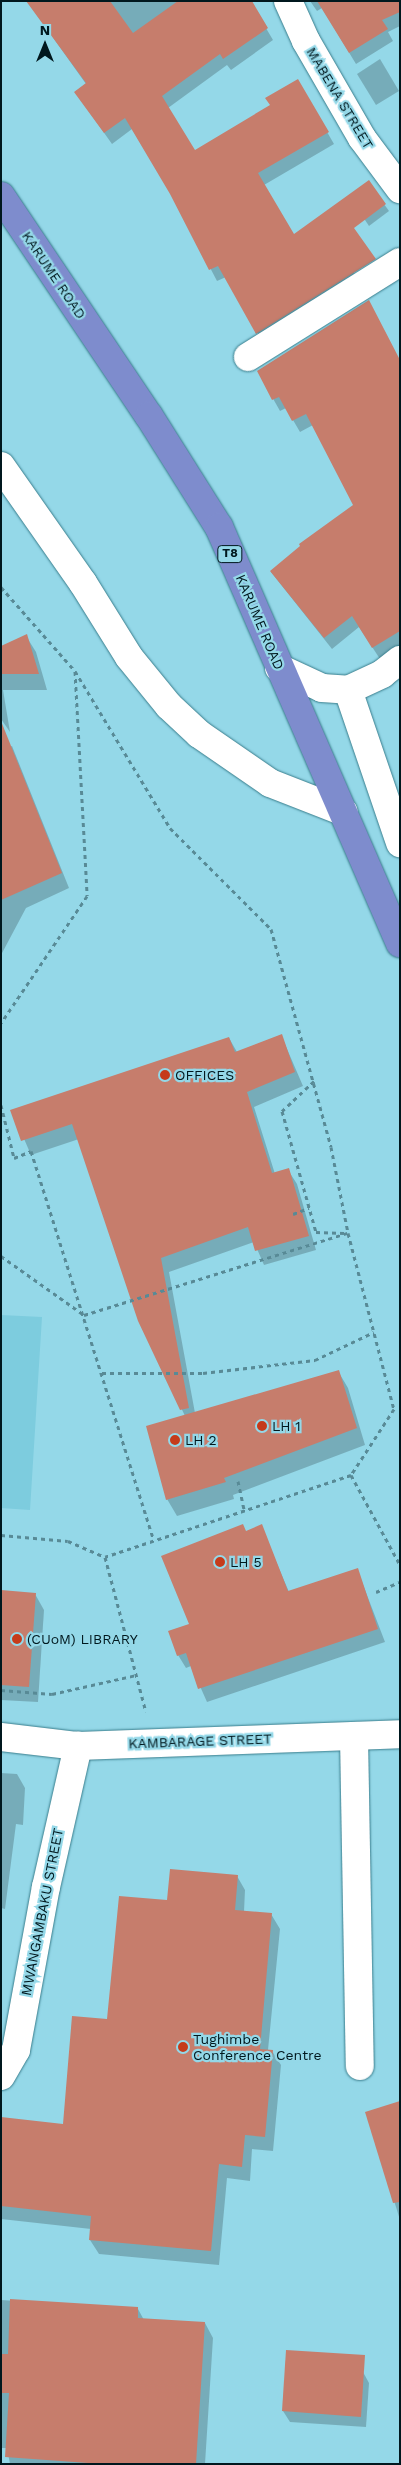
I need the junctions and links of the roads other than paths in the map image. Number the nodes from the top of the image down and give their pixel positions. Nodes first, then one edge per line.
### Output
1 (288, 1) edge
2 (400, 189) edge
3 (1, 196) edge
4 (400, 262) edge
5 (248, 357) dead end
6 (1, 466) edge
7 (400, 660) edge
8 (279, 668) junction
9 (348, 690) junction
10 (344, 812) junction
11 (400, 843) edge
12 (400, 943) edge
13 (400, 1734) edge
14 (354, 1736) junction
15 (1, 1737) edge
16 (78, 1746) junction
17 (360, 2066) dead end
18 (1, 2076) edge

1 - 2 street, MABENA STREET
3 - 8 highway, KARUME ROAD / T8
4 - 5 street
6 - 10 street
7 - 9 street
8 - 9 street
8 - 10 highway, KARUME ROAD / T8
9 - 11 street
10 - 12 highway, KARUME ROAD / T8
13 - 14 street, KAMBARAGE STREET
14 - 16 street, KAMBARAGE STREET
14 - 17 street
15 - 16 street, KAMBARAGE STREET
16 - 18 street, MWANGAMBAKU STREET

